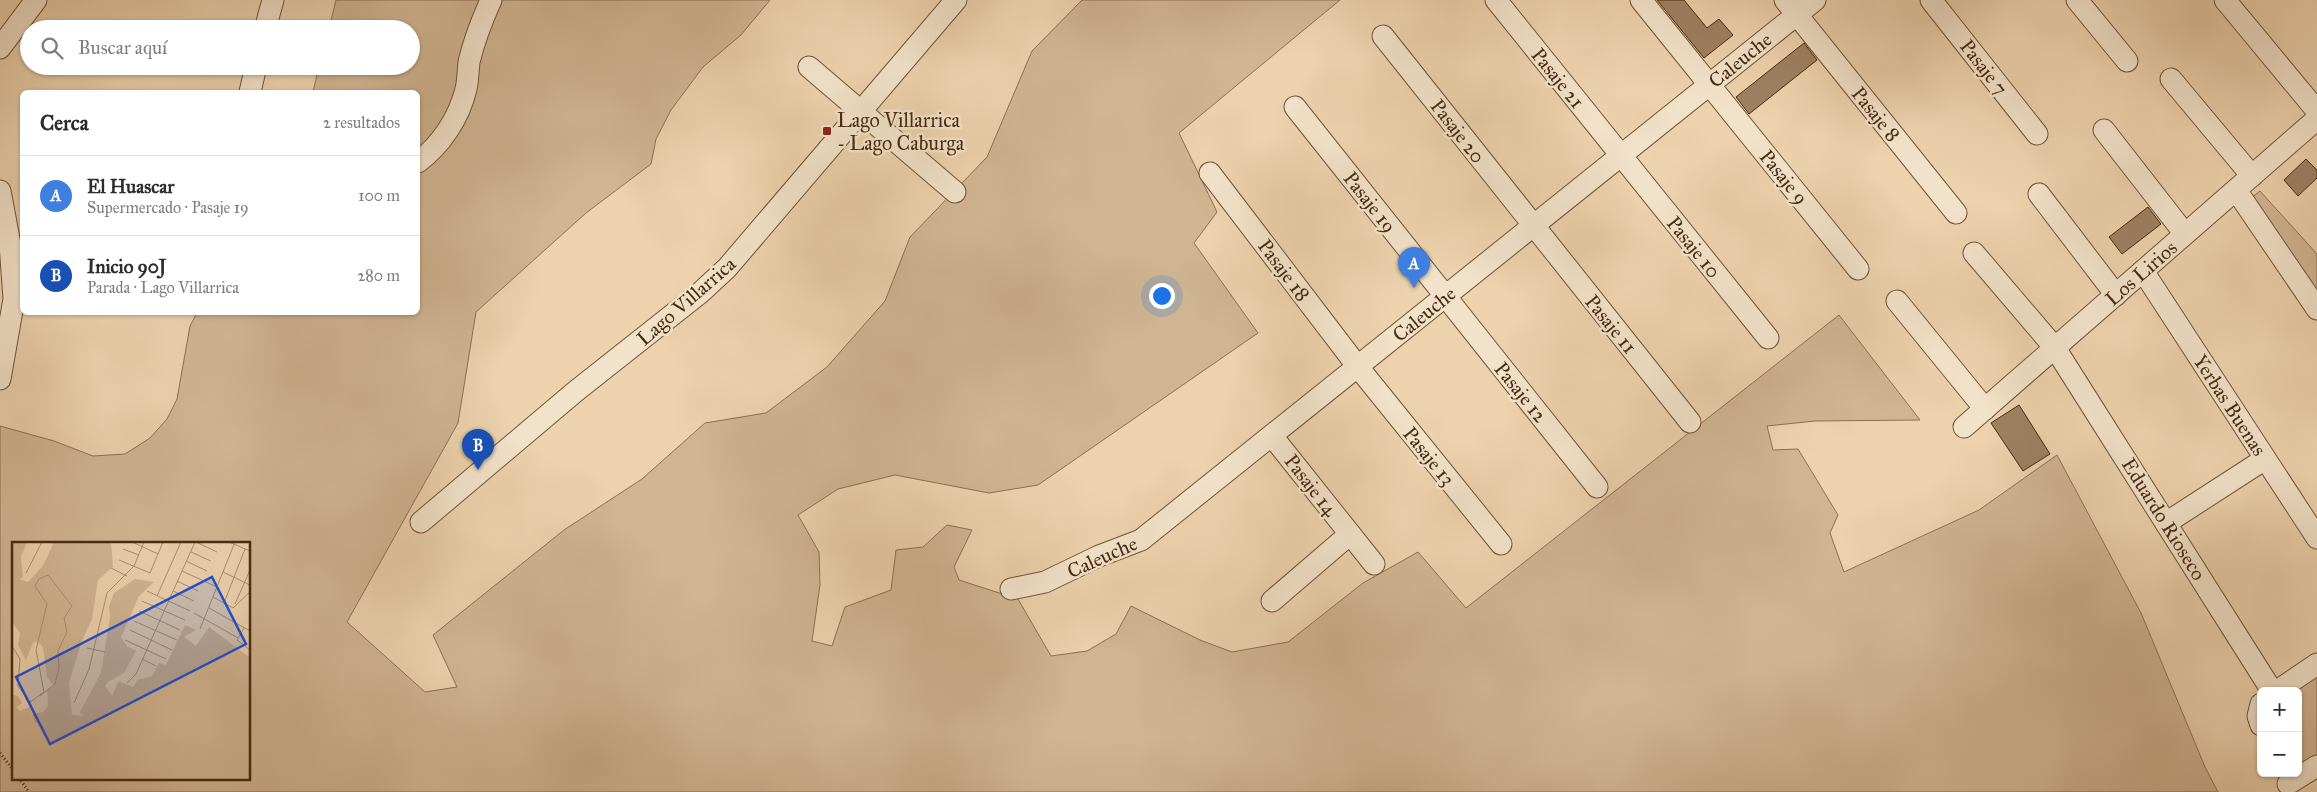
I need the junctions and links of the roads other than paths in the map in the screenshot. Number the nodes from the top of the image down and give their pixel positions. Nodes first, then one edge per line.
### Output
1 (36, 0) edge
2 (273, 0) edge
3 (491, 0) edge
4 (956, 0) edge
5 (1496, 0) edge
6 (1641, 0) edge
7 (1815, 0) edge
8 (1931, 0) edge
9 (2077, 0) edge
10 (2225, 0) edge
11 (1790, 8) edge
12 (21, 20) edge
13 (267, 20) edge
14 (20, 21) edge
15 (1383, 36) dead end
16 (0, 48) edge
17 (2127, 61) dead end
18 (809, 67) dead end
19 (254, 75) edge
20 (2171, 79) dead end
21 (1709, 85) junction
22 (250, 90) edge
23 (1295, 107) dead end
24 (860, 111) junction
25 (2317, 111) edge
26 (2317, 119) edge
27 (2104, 130) dead end
28 (2037, 134) dead end
29 (1620, 156) junction
30 (420, 161) edge
31 (1210, 173) dead end
32 (2252, 176) junction
33 (2236, 190) junction
34 (0, 191) edge
35 (955, 192) dead end
36 (2039, 194) dead end
37 (1956, 213) dead end
38 (1533, 226) junction
39 (2185, 234) junction
40 (16, 248) edge
41 (1974, 253) dead end
42 (1858, 269) dead end
43 (2143, 271) junction
44 (2116, 295) junction
45 (2313, 296) edge
46 (1445, 297) junction
47 (18, 298) edge
48 (1897, 301) dead end
49 (1768, 338) dead end
50 (2055, 348) junction
51 (1358, 367) junction
52 (0, 379) edge
53 (1985, 409) junction
54 (1690, 422) dead end
55 (1964, 427) dead end
56 (1272, 436) junction
57 (2265, 459) junction
58 (1597, 487) dead end
59 (421, 522) dead end
60 (2166, 523) junction
61 (1350, 534) junction
62 (2317, 538) edge
63 (1501, 544) dead end
64 (1374, 564) dead end
65 (1011, 589) dead end
66 (1272, 601) dead end
67 (2317, 664) edge
68 (2269, 687) edge
69 (2283, 687) edge
70 (2317, 766) edge
71 (2288, 783) edge

1 - 12 street
2 - 13 street
3 - 30 street
4 - 24 street, Lago Villarrica
5 - 29 street, Pasaje 21
6 - 21 street, Pasaje 9
7 - 11 street, Caleuche
8 - 28 street, Pasaje 7
9 - 17 street
10 - 25 street
11 - 21 street, Caleuche
11 - 37 street, Pasaje 8
14 - 16 street
15 - 38 street, Pasaje 20
18 - 24 street
19 - 22 street
20 - 32 street
21 - 29 street, Caleuche
21 - 42 street, Pasaje 9
23 - 46 street, Pasaje 19
24 - 35 street
24 - 59 street, Lago Villarrica
26 - 32 street, Los Lirios
27 - 39 street
29 - 38 street, Caleuche
29 - 49 street, Pasaje 10
31 - 51 street, Pasaje 18
32 - 33 street, Los Lirios
33 - 39 street, Los Lirios
33 - 45 street
34 - 40 street
36 - 44 street
38 - 46 street, Caleuche
38 - 54 street, Pasaje 11
39 - 43 street, Los Lirios
40 - 47 street
41 - 50 street
43 - 44 street, Los Lirios
43 - 57 street, Yerbas Buenas
44 - 50 street, Los Lirios
46 - 51 street, Caleuche
46 - 58 street, Pasaje 12
47 - 52 street
48 - 53 street
50 - 53 street, Los Lirios
50 - 60 street, Eduardo Rioseco
51 - 56 street, Caleuche
51 - 63 street, Pasaje 13
53 - 55 street, Los Lirios
56 - 61 street, Pasaje 14
56 - 65 street, Caleuche
57 - 60 street
57 - 62 street, Yerbas Buenas
60 - 68 street, Eduardo Rioseco
61 - 64 street, Pasaje 14
61 - 66 street, Pasaje 14
67 - 69 street
70 - 71 street

